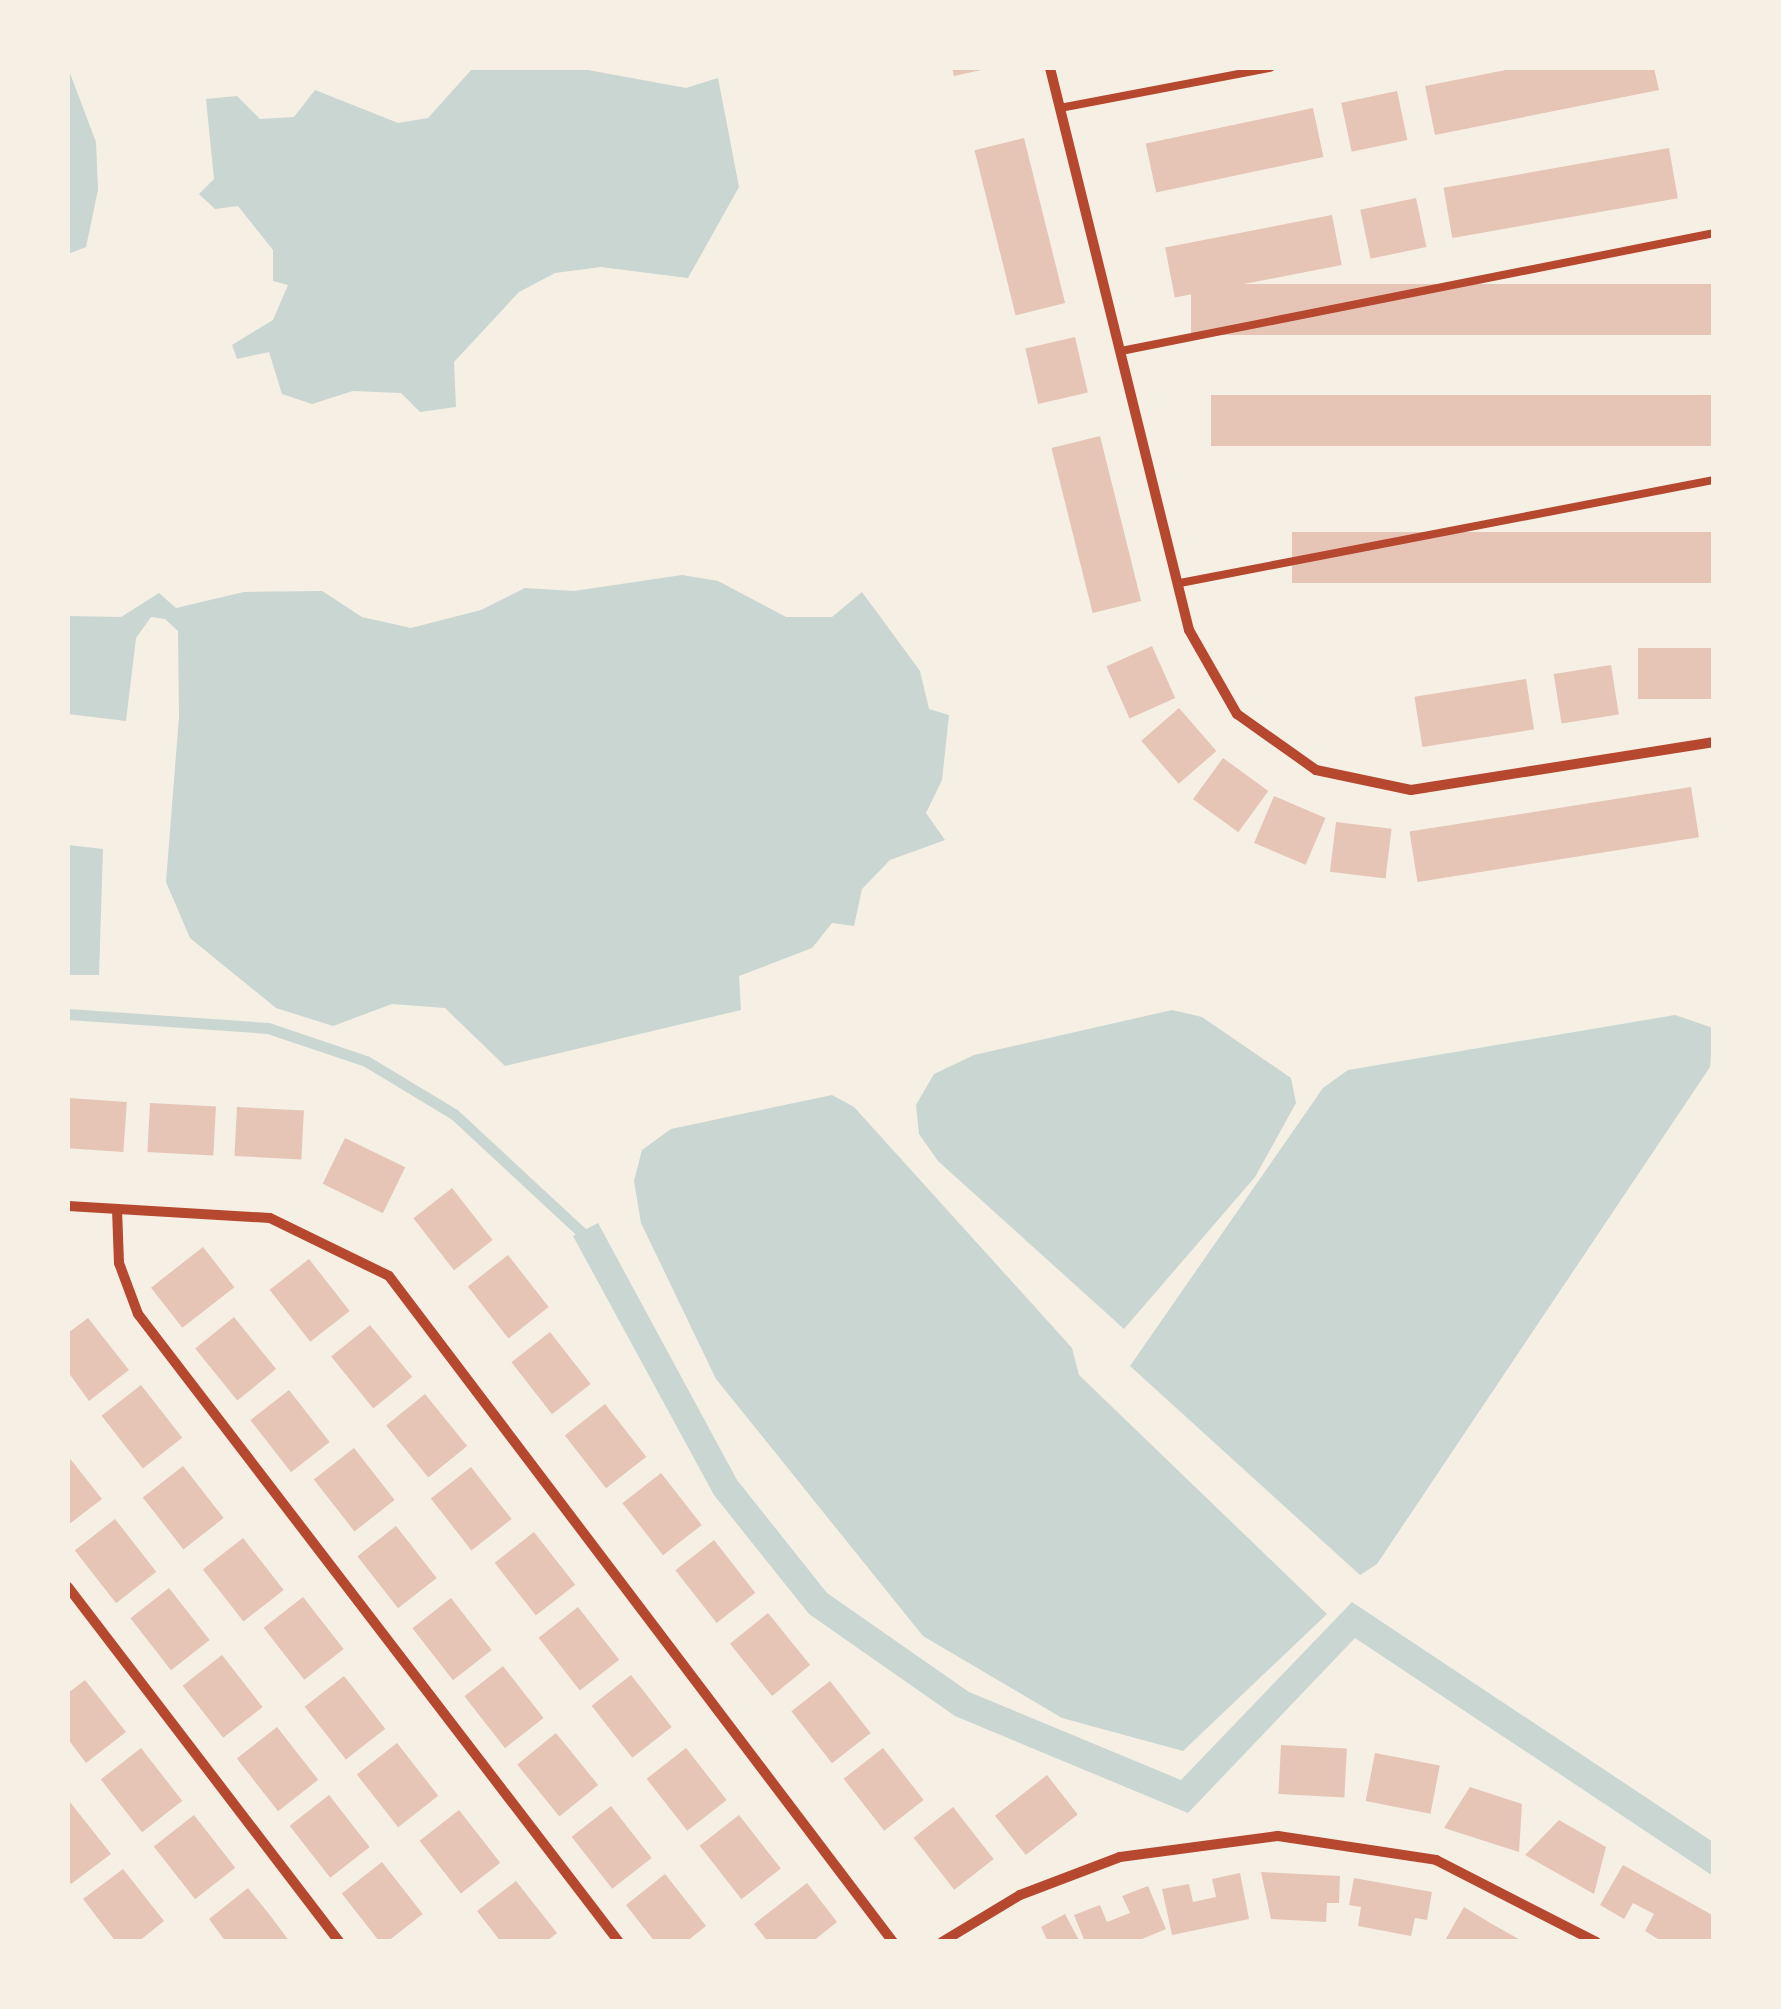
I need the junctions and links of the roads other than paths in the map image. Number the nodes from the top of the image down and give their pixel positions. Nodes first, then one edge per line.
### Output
1 (1050, 68) edge
2 (1270, 68) edge
3 (1060, 108) junction
4 (1714, 233) edge
5 (1121, 352) junction
6 (1714, 480) edge
7 (1180, 583) junction
8 (1714, 742) edge
9 (68, 1206) edge
10 (117, 1208) junction
11 (68, 1588) edge
12 (340, 1942) edge
13 (619, 1942) edge
14 (893, 1942) edge
15 (942, 1942) edge
16 (1596, 1942) edge

1 - 3 street
2 - 3 lane
3 - 5 street
4 - 5 lane
5 - 7 street
6 - 7 lane
7 - 8 street
9 - 10 street
10 - 13 street
10 - 14 street
11 - 12 street
15 - 16 street

